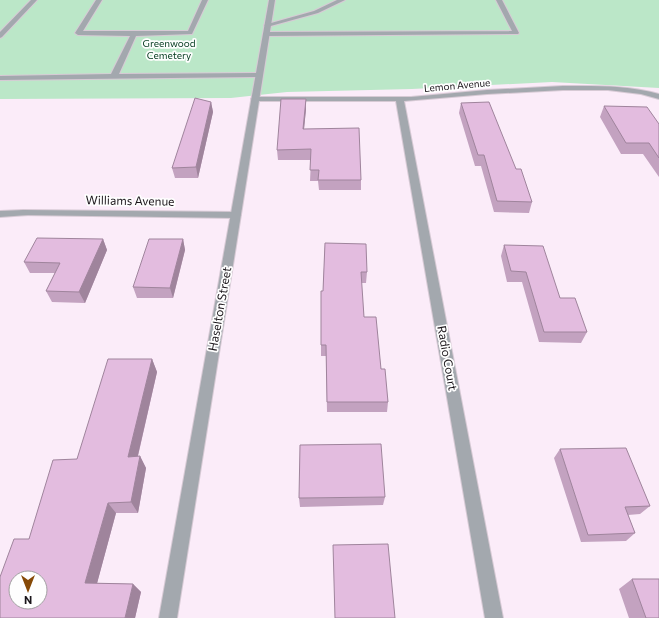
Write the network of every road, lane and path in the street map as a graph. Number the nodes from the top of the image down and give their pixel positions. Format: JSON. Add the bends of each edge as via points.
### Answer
{"nodes":[{"id":1,"x":34,"y":0,"type":"edge"},
{"id":2,"x":99,"y":0,"type":"edge"},
{"id":3,"x":205,"y":0,"type":"edge"},
{"id":4,"x":272,"y":0,"type":"edge"},
{"id":5,"x":342,"y":0,"type":"edge"},
{"id":6,"x":499,"y":0,"type":"edge"},
{"id":7,"x":266,"y":29,"type":"junction"},
{"id":8,"x":3,"y":31,"type":"edge"},
{"id":9,"x":134,"y":34,"type":"junction"},
{"id":10,"x":0,"y":36,"type":"edge"},
{"id":11,"x":260,"y":74,"type":"junction"},
{"id":12,"x":114,"y":76,"type":"junction"},
{"id":13,"x":0,"y":78,"type":"edge"},
{"id":14,"x":659,"y":97,"type":"edge"},
{"id":15,"x":255,"y":99,"type":"junction"},
{"id":16,"x":400,"y":99,"type":"junction"},
{"id":17,"x":0,"y":214,"type":"edge"},
{"id":18,"x":236,"y":215,"type":"junction"},
{"id":19,"x":168,"y":618,"type":"edge"},
{"id":20,"x":494,"y":618,"type":"edge"}],
"edges":[{"from":1,"to":8,"type":"street"},
{"from":2,"to":9,"type":"street","via":[[78,33]]},
{"from":3,"to":9,"type":"street","via":[[190,33]]},
{"from":4,"to":7,"type":"street","name":"Haselton Street"},
{"from":5,"to":7,"type":"street"},
{"from":6,"to":7,"type":"street","via":[[516,33]]},
{"from":7,"to":11,"type":"street","name":"Haselton Street"},
{"from":8,"to":10,"type":"street"},
{"from":9,"to":12,"type":"street"},
{"from":11,"to":12,"type":"street"},
{"from":11,"to":15,"type":"street","name":"Haselton Street"},
{"from":12,"to":13,"type":"street"},
{"from":14,"to":16,"type":"street","name":"Lemon Avenue","via":[[623,89],[570,88]]},
{"from":15,"to":16,"type":"street","name":"Lemon Avenue"},
{"from":15,"to":18,"type":"street","name":"Haselton Street"},
{"from":16,"to":20,"type":"street","name":"Radio Court"},
{"from":17,"to":18,"type":"street","name":"Williams Avenue"},
{"from":18,"to":19,"type":"street","name":"Haselton Street"}]}
